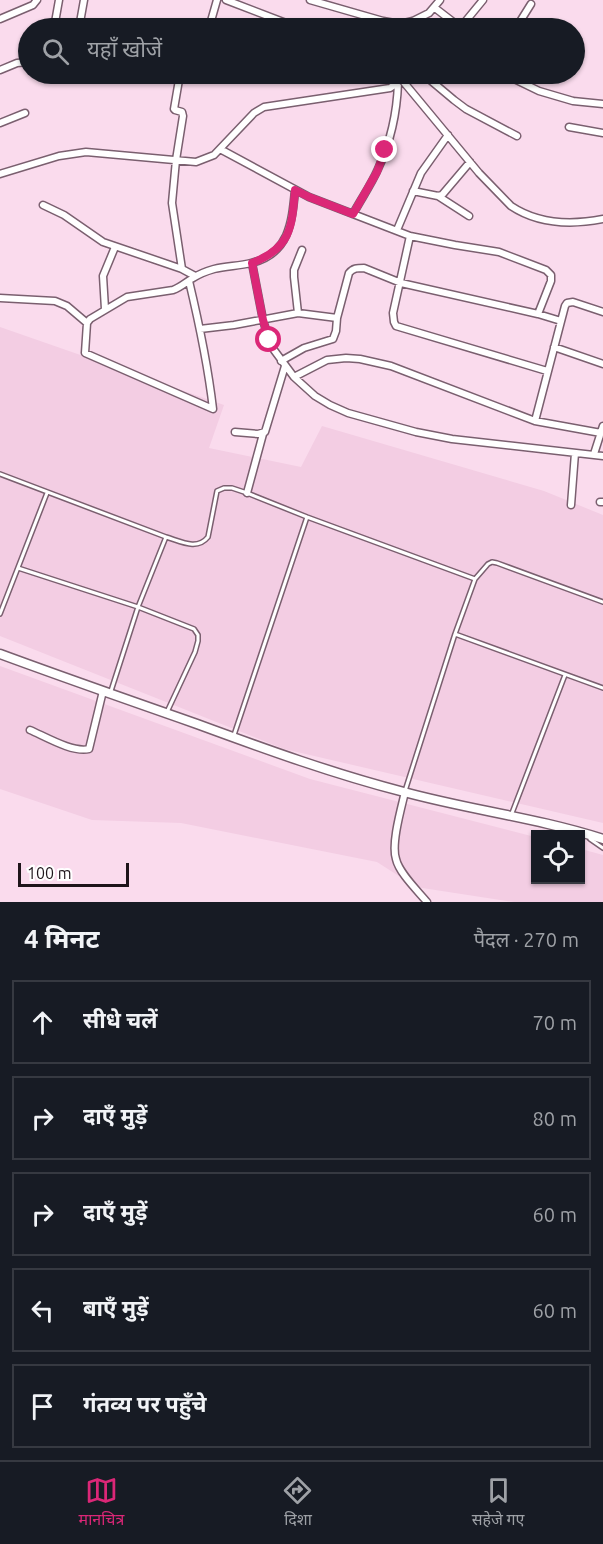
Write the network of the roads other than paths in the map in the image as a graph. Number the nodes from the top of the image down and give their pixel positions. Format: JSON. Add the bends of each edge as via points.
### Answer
{"nodes":[{"id":1,"x":37,"y":0,"type":"edge"},
{"id":2,"x":60,"y":0,"type":"edge"},
{"id":3,"x":84,"y":0,"type":"edge"},
{"id":4,"x":217,"y":0,"type":"edge"},
{"id":5,"x":226,"y":0,"type":"edge"},
{"id":6,"x":310,"y":0,"type":"edge"},
{"id":7,"x":440,"y":0,"type":"edge"},
{"id":8,"x":483,"y":0,"type":"edge"},
{"id":9,"x":531,"y":4,"type":"dead end"},
{"id":10,"x":435,"y":8,"type":"junction"},
{"id":11,"x":56,"y":18,"type":"edge"},
{"id":12,"x":81,"y":18,"type":"edge"},
{"id":13,"x":211,"y":18,"type":"edge"},
{"id":14,"x":272,"y":18,"type":"edge"},
{"id":15,"x":373,"y":18,"type":"edge"},
{"id":16,"x":420,"y":18,"type":"edge"},
{"id":17,"x":448,"y":18,"type":"edge"},
{"id":18,"x":468,"y":18,"type":"edge"},
{"id":19,"x":522,"y":18,"type":"edge"},
{"id":20,"x":0,"y":19,"type":"edge"},
{"id":21,"x":18,"y":63,"type":"edge"},
{"id":22,"x":0,"y":70,"type":"edge"},
{"id":23,"x":178,"y":84,"type":"edge"},
{"id":24,"x":396,"y":84,"type":"edge"},
{"id":25,"x":400,"y":84,"type":"edge"},
{"id":26,"x":403,"y":84,"type":"edge"},
{"id":27,"x":435,"y":84,"type":"edge"},
{"id":28,"x":525,"y":84,"type":"edge"},
{"id":29,"x":603,"y":104,"type":"edge"},
{"id":30,"x":25,"y":113,"type":"dead end"},
{"id":31,"x":0,"y":123,"type":"edge"},
{"id":32,"x":569,"y":127,"type":"dead end"},
{"id":33,"x":603,"y":133,"type":"edge"},
{"id":34,"x":448,"y":135,"type":"junction"},
{"id":35,"x":518,"y":136,"type":"dead end"},
{"id":36,"x":220,"y":149,"type":"junction"},
{"id":37,"x":176,"y":160,"type":"junction"},
{"id":38,"x":470,"y":162,"type":"junction"},
{"id":39,"x":0,"y":174,"type":"edge"},
{"id":40,"x":295,"y":190,"type":"junction"},
{"id":41,"x":413,"y":191,"type":"junction"},
{"id":42,"x":438,"y":196,"type":"junction"},
{"id":43,"x":43,"y":205,"type":"dead end"},
{"id":44,"x":353,"y":214,"type":"junction"},
{"id":45,"x":469,"y":216,"type":"dead end"},
{"id":46,"x":603,"y":219,"type":"edge"},
{"id":47,"x":397,"y":230,"type":"junction"},
{"id":48,"x":410,"y":236,"type":"junction"},
{"id":49,"x":115,"y":247,"type":"junction"},
{"id":50,"x":302,"y":250,"type":"dead end"},
{"id":51,"x":252,"y":263,"type":"junction"},
{"id":52,"x":182,"y":269,"type":"junction"},
{"id":53,"x":195,"y":276,"type":"junction"},
{"id":54,"x":189,"y":280,"type":"junction"},
{"id":55,"x":401,"y":283,"type":"junction"},
{"id":56,"x":0,"y":298,"type":"edge"},
{"id":57,"x":105,"y":309,"type":"junction"},
{"id":58,"x":298,"y":312,"type":"junction"},
{"id":59,"x":603,"y":312,"type":"edge"},
{"id":60,"x":538,"y":314,"type":"junction"},
{"id":61,"x":337,"y":318,"type":"junction"},
{"id":62,"x":263,"y":320,"type":"junction"},
{"id":63,"x":561,"y":321,"type":"junction"},
{"id":64,"x":87,"y":323,"type":"junction"},
{"id":65,"x":200,"y":329,"type":"junction"},
{"id":66,"x":554,"y":346,"type":"junction"},
{"id":67,"x":283,"y":363,"type":"junction"},
{"id":68,"x":603,"y":364,"type":"edge"},
{"id":69,"x":548,"y":371,"type":"junction"},
{"id":70,"x":294,"y":377,"type":"junction"},
{"id":71,"x":535,"y":421,"type":"junction"},
{"id":72,"x":602,"y":430,"type":"edge"},
{"id":73,"x":235,"y":432,"type":"dead end"},
{"id":74,"x":262,"y":434,"type":"junction"},
{"id":75,"x":575,"y":453,"type":"junction"},
{"id":76,"x":594,"y":454,"type":"junction"},
{"id":77,"x":603,"y":456,"type":"edge"},
{"id":78,"x":0,"y":474,"type":"edge"},
{"id":79,"x":47,"y":493,"type":"junction"},
{"id":80,"x":247,"y":493,"type":"junction"},
{"id":81,"x":571,"y":505,"type":"dead end"},
{"id":82,"x":307,"y":517,"type":"junction"},
{"id":83,"x":166,"y":537,"type":"junction"},
{"id":84,"x":18,"y":568,"type":"junction"},
{"id":85,"x":475,"y":579,"type":"junction"},
{"id":86,"x":603,"y":602,"type":"edge"},
{"id":87,"x":138,"y":607,"type":"junction"},
{"id":88,"x":0,"y":614,"type":"edge"},
{"id":89,"x":455,"y":634,"type":"junction"},
{"id":90,"x":0,"y":654,"type":"edge"},
{"id":91,"x":565,"y":675,"type":"junction"},
{"id":92,"x":603,"y":688,"type":"edge"},
{"id":93,"x":107,"y":693,"type":"junction"},
{"id":94,"x":167,"y":713,"type":"junction"},
{"id":95,"x":30,"y":730,"type":"dead end"},
{"id":96,"x":233,"y":737,"type":"junction"},
{"id":97,"x":405,"y":792,"type":"junction"},
{"id":98,"x":511,"y":815,"type":"junction"},
{"id":99,"x":572,"y":830,"type":"edge"},
{"id":100,"x":585,"y":833,"type":"edge"},
{"id":101,"x":585,"y":835,"type":"edge"},
{"id":102,"x":603,"y":837,"type":"edge"},
{"id":103,"x":603,"y":848,"type":"edge"},
{"id":104,"x":427,"y":902,"type":"edge"}],
"edges":[{"from":1,"to":20,"type":"street"},
{"from":2,"to":11,"type":"street"},
{"from":3,"to":12,"type":"street"},
{"from":4,"to":13,"type":"street"},
{"from":5,"to":14,"type":"street"},
{"from":6,"to":15,"type":"street"},
{"from":7,"to":10,"type":"street"},
{"from":8,"to":18,"type":"street"},
{"from":9,"to":19,"type":"street"},
{"from":10,"to":16,"type":"street"},
{"from":10,"to":17,"type":"street"},
{"from":21,"to":22,"type":"street"},
{"from":23,"to":37,"type":"street","via":[[174,109],[183,116]]},
{"from":24,"to":36,"type":"street","via":[[390,88],[264,106]]},
{"from":25,"to":44,"type":"street","via":[[381,161]]},
{"from":26,"to":34,"type":"street"},
{"from":27,"to":35,"type":"street","via":[[466,109]]},
{"from":28,"to":29,"type":"street","via":[[573,101]]},
{"from":30,"to":31,"type":"street"},
{"from":32,"to":33,"type":"street"},
{"from":34,"to":38,"type":"street"},
{"from":34,"to":41,"type":"street"},
{"from":36,"to":37,"type":"street","via":[[196,162]]},
{"from":36,"to":40,"type":"street"},
{"from":37,"to":39,"type":"street","via":[[86,152]]},
{"from":37,"to":52,"type":"street","via":[[172,203]]},
{"from":38,"to":42,"type":"street"},
{"from":38,"to":46,"type":"street","via":[[511,206],[525,214],[572,223]]},
{"from":40,"to":44,"type":"street"},
{"from":40,"to":51,"type":"street","via":[[291,224],[282,244],[273,254]]},
{"from":41,"to":42,"type":"street"},
{"from":41,"to":47,"type":"street"},
{"from":42,"to":45,"type":"street"},
{"from":43,"to":49,"type":"street"},
{"from":44,"to":47,"type":"street"},
{"from":47,"to":48,"type":"street"},
{"from":48,"to":55,"type":"street"},
{"from":48,"to":60,"type":"street","via":[[499,252],[546,270],[551,281]]},
{"from":49,"to":52,"type":"street"},
{"from":49,"to":57,"type":"street","via":[[103,276]]},
{"from":50,"to":58,"type":"street","via":[[294,270]]},
{"from":51,"to":53,"type":"street"},
{"from":51,"to":62,"type":"street"},
{"from":52,"to":53,"type":"street"},
{"from":53,"to":54,"type":"street"},
{"from":54,"to":57,"type":"street","via":[[173,290],[127,297]]},
{"from":54,"to":65,"type":"street"},
{"from":55,"to":60,"type":"street"},
{"from":55,"to":61,"type":"street","via":[[364,268],[352,269]]},
{"from":55,"to":69,"type":"street","via":[[393,314],[396,326]]},
{"from":56,"to":64,"type":"street","via":[[55,302],[67,306]]},
{"from":57,"to":64,"type":"street"},
{"from":58,"to":61,"type":"street"},
{"from":58,"to":62,"type":"street"},
{"from":59,"to":63,"type":"street","via":[[570,302]]},
{"from":60,"to":63,"type":"street"},
{"from":61,"to":67,"type":"street","via":[[333,339],[304,348]]},
{"from":62,"to":65,"type":"street"},
{"from":62,"to":67,"type":"street"},
{"from":63,"to":66,"type":"street"},
{"from":64,"to":65,"type":"street","via":[[85,353],[213,409]]},
{"from":66,"to":68,"type":"street"},
{"from":66,"to":69,"type":"street"},
{"from":67,"to":70,"type":"street"},
{"from":67,"to":74,"type":"street"},
{"from":69,"to":71,"type":"street"},
{"from":70,"to":71,"type":"street","via":[[327,360],[360,359],[391,366]]},
{"from":70,"to":75,"type":"street","via":[[330,405],[416,432]]},
{"from":71,"to":72,"type":"street"},
{"from":72,"to":76,"type":"street"},
{"from":73,"to":74,"type":"street"},
{"from":74,"to":80,"type":"street"},
{"from":75,"to":76,"type":"street"},
{"from":75,"to":81,"type":"street"},
{"from":76,"to":77,"type":"street"},
{"from":78,"to":79,"type":"lane"},
{"from":79,"to":83,"type":"lane"},
{"from":79,"to":84,"type":"lane"},
{"from":80,"to":82,"type":"lane"},
{"from":80,"to":83,"type":"lane","via":[[232,488],[217,491],[204,542],[188,544]]},
{"from":82,"to":85,"type":"lane"},
{"from":82,"to":96,"type":"lane"},
{"from":83,"to":87,"type":"lane"},
{"from":84,"to":87,"type":"lane"},
{"from":84,"to":88,"type":"lane"},
{"from":85,"to":86,"type":"lane","via":[[488,564],[498,563]]},
{"from":85,"to":89,"type":"lane"},
{"from":87,"to":93,"type":"lane"},
{"from":87,"to":94,"type":"lane","via":[[198,635],[195,652]]},
{"from":89,"to":91,"type":"lane"},
{"from":89,"to":97,"type":"lane"},
{"from":90,"to":93,"type":"street"},
{"from":91,"to":92,"type":"lane"},
{"from":91,"to":98,"type":"lane"},
{"from":93,"to":94,"type":"street"},
{"from":93,"to":95,"type":"street","via":[[89,749],[73,748]]},
{"from":94,"to":96,"type":"street"},
{"from":96,"to":97,"type":"street"},
{"from":97,"to":98,"type":"street"},
{"from":97,"to":104,"type":"street","via":[[394,850],[396,860]]},
{"from":98,"to":99,"type":"street"},
{"from":100,"to":102,"type":"street"},
{"from":101,"to":103,"type":"lane"}]}
